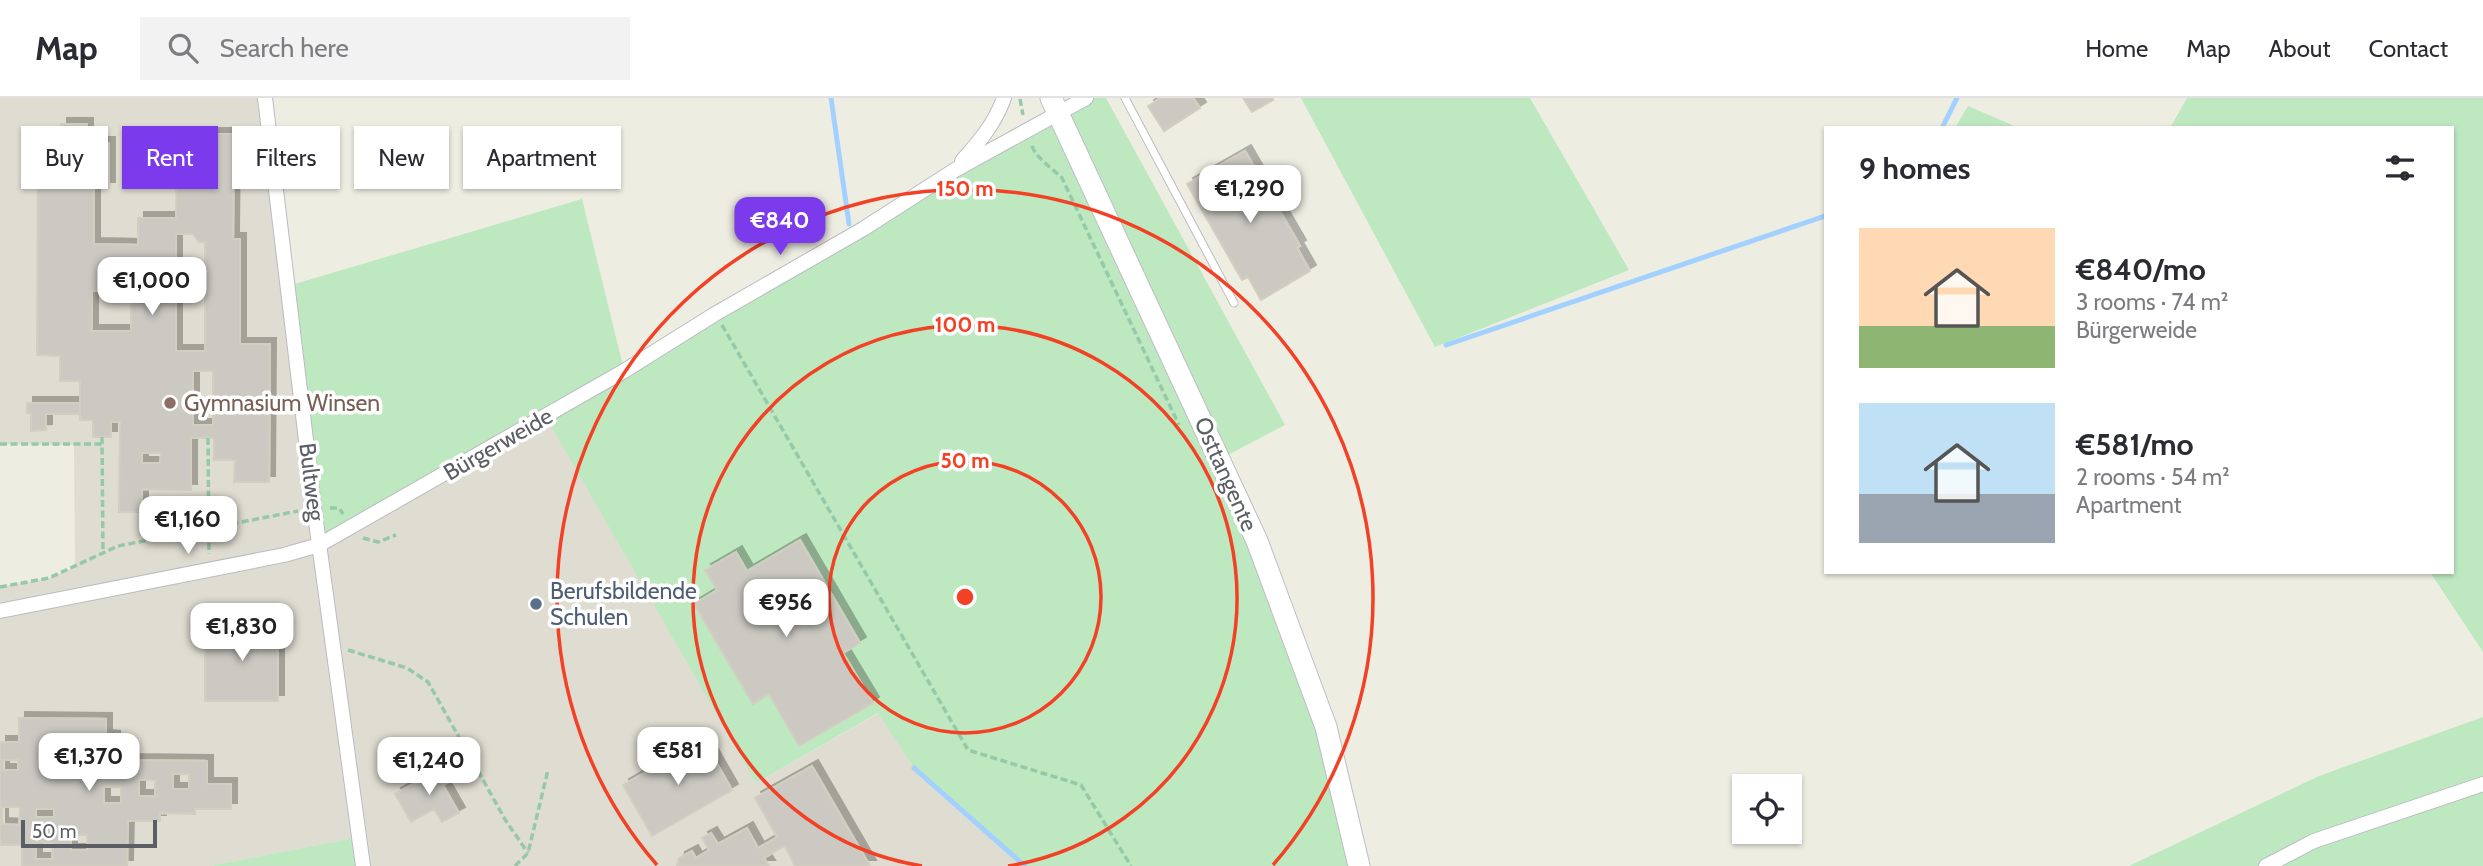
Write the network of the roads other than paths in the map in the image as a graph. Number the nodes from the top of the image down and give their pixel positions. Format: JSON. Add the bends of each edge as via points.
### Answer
{"nodes":[{"id":1,"x":265,"y":98,"type":"edge"},
{"id":2,"x":1004,"y":98,"type":"edge"},
{"id":3,"x":1086,"y":98,"type":"edge"},
{"id":4,"x":1125,"y":98,"type":"edge"},
{"id":5,"x":1054,"y":106,"type":"edge"},
{"id":6,"x":955,"y":170,"type":"junction"},
{"id":7,"x":1234,"y":303,"type":"dead end"},
{"id":8,"x":319,"y":545,"type":"junction"},
{"id":9,"x":0,"y":611,"type":"edge"},
{"id":10,"x":2483,"y":785,"type":"edge"},
{"id":11,"x":363,"y":866,"type":"edge"},
{"id":12,"x":1359,"y":866,"type":"edge"},
{"id":13,"x":2266,"y":866,"type":"edge"}],
"edges":[{"from":1,"to":8,"type":"street","name":"Bultweg"},
{"from":2,"to":6,"type":"street","name":"Bürgerweide","via":[[982,139]]},
{"from":3,"to":5,"type":"street","name":"Bürgerweide"},
{"from":4,"to":7,"type":"lane"},
{"from":5,"to":6,"type":"street","name":"Bürgerweide","via":[[1026,130]]},
{"from":5,"to":12,"type":"main road","name":"Osttangente","via":[[1257,541],[1326,727]]},
{"from":6,"to":8,"type":"street","name":"Bürgerweide","via":[[546,416]]},
{"from":8,"to":9,"type":"street","name":"Bürgerweide"},
{"from":8,"to":11,"type":"street","name":"Bultweg"},
{"from":10,"to":13,"type":"street","via":[[2314,841]]}]}
